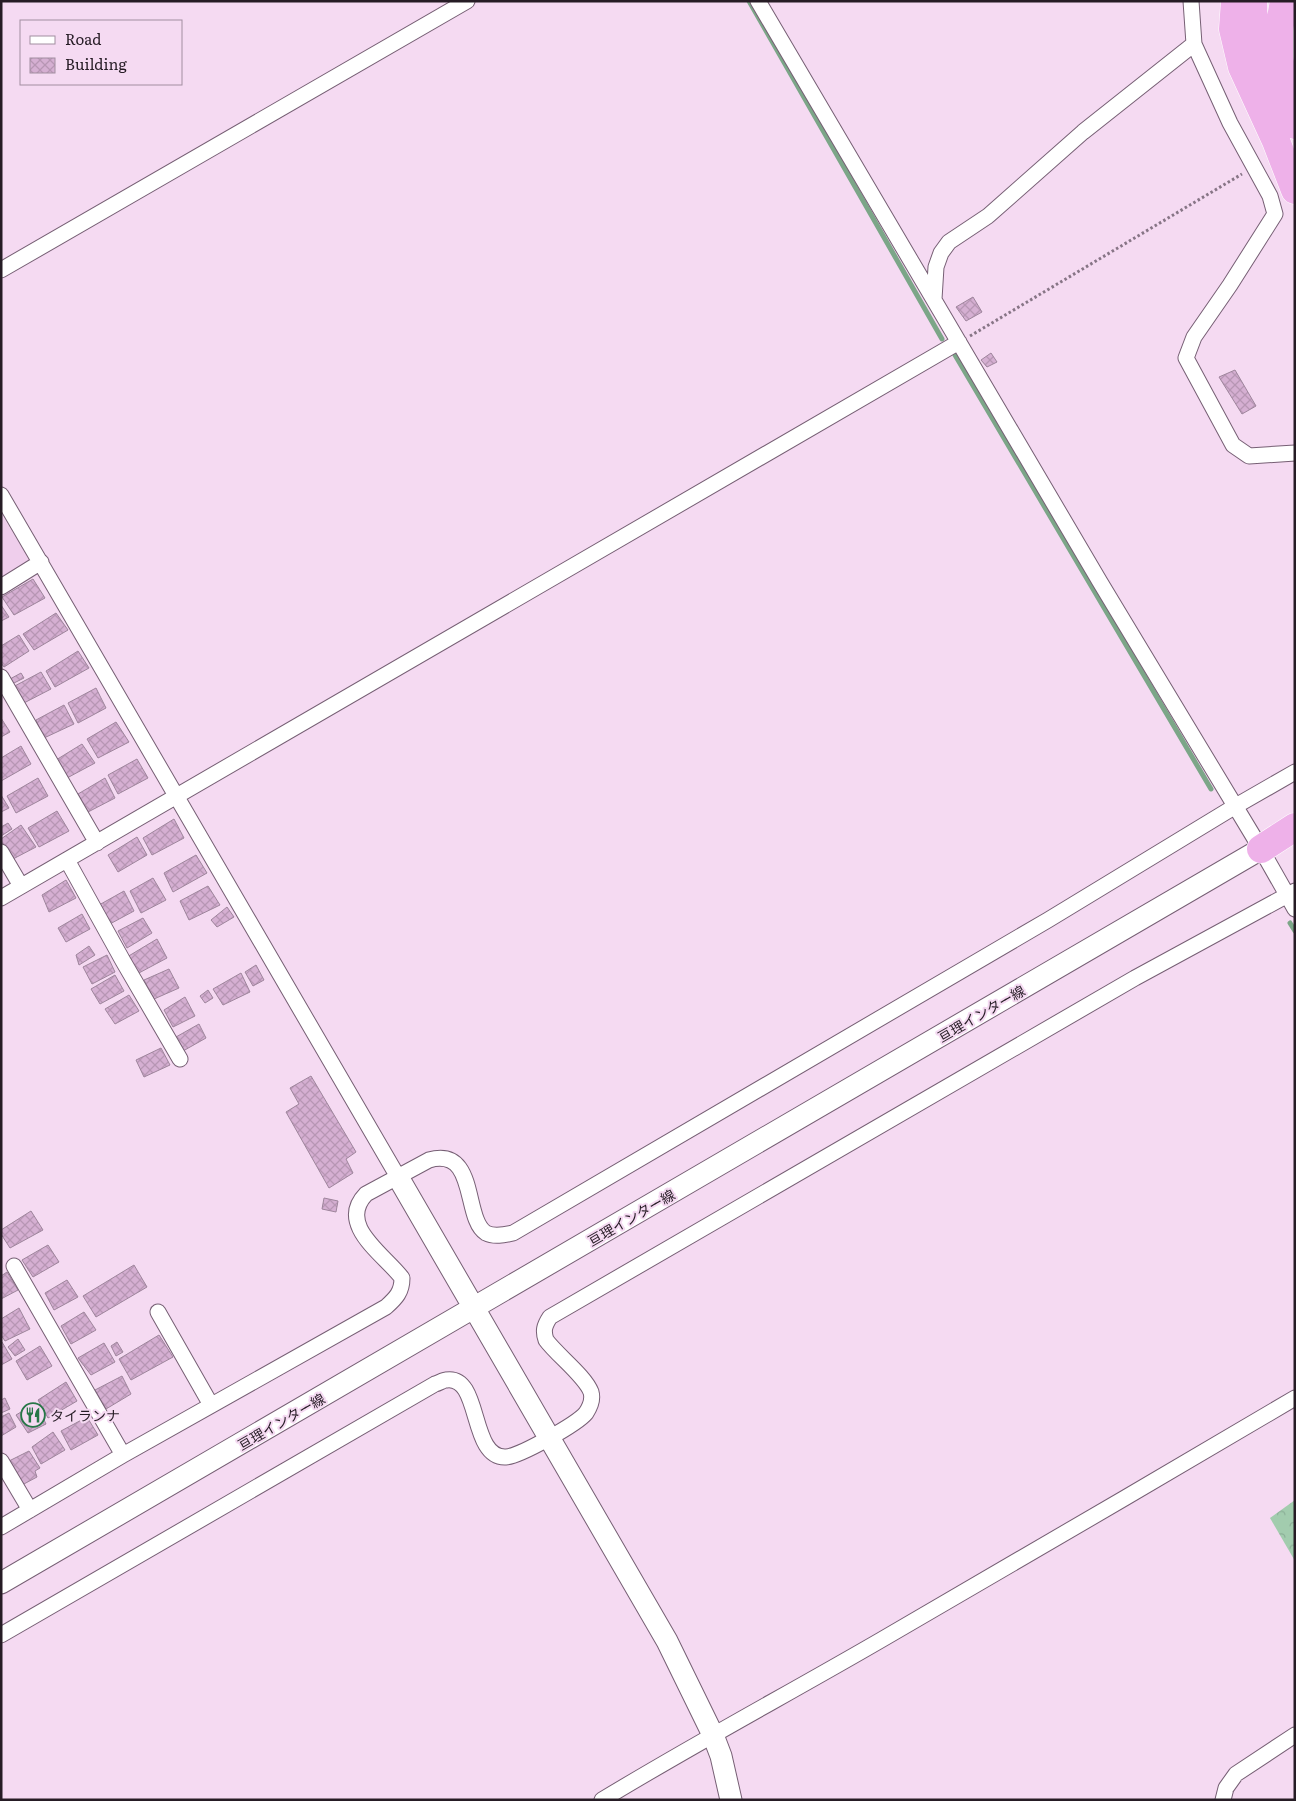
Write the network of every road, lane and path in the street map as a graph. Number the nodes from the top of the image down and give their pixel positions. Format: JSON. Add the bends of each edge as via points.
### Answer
{"nodes":[{"id":1,"x":467,"y":1,"type":"edge"},
{"id":2,"x":758,"y":1,"type":"edge"},
{"id":3,"x":1191,"y":1,"type":"edge"},
{"id":4,"x":1231,"y":1,"type":"edge"},
{"id":5,"x":1235,"y":1,"type":"edge"},
{"id":6,"x":1253,"y":1,"type":"edge"},
{"id":7,"x":1284,"y":1,"type":"edge"},
{"id":8,"x":1233,"y":29,"type":"junction"},
{"id":9,"x":1194,"y":44,"type":"junction"},
{"id":10,"x":1287,"y":125,"type":"edge"},
{"id":11,"x":1254,"y":167,"type":"junction"},
{"id":12,"x":1295,"y":170,"type":"edge"},
{"id":13,"x":1295,"y":190,"type":"edge"},
{"id":14,"x":1,"y":270,"type":"edge"},
{"id":15,"x":934,"y":300,"type":"junction"},
{"id":16,"x":959,"y":342,"type":"junction"},
{"id":17,"x":1295,"y":454,"type":"edge"},
{"id":18,"x":1,"y":495,"type":"edge"},
{"id":19,"x":41,"y":562,"type":"junction"},
{"id":20,"x":1,"y":586,"type":"edge"},
{"id":21,"x":1,"y":678,"type":"edge"},
{"id":22,"x":1295,"y":772,"type":"edge"},
{"id":23,"x":176,"y":797,"type":"junction"},
{"id":24,"x":1234,"y":807,"type":"junction"},
{"id":25,"x":1295,"y":828,"type":"edge"},
{"id":26,"x":1295,"y":833,"type":"edge"},
{"id":27,"x":97,"y":843,"type":"junction"},
{"id":28,"x":1261,"y":849,"type":"junction"},
{"id":29,"x":1,"y":852,"type":"edge"},
{"id":30,"x":67,"y":860,"type":"junction"},
{"id":31,"x":22,"y":886,"type":"junction"},
{"id":32,"x":1291,"y":893,"type":"edge"},
{"id":33,"x":1,"y":898,"type":"edge"},
{"id":34,"x":1295,"y":909,"type":"edge"},
{"id":35,"x":180,"y":1059,"type":"dead end"},
{"id":36,"x":398,"y":1177,"type":"junction"},
{"id":37,"x":14,"y":1266,"type":"dead end"},
{"id":38,"x":474,"y":1310,"type":"junction"},
{"id":39,"x":158,"y":1312,"type":"dead end"},
{"id":40,"x":1295,"y":1398,"type":"edge"},
{"id":41,"x":211,"y":1405,"type":"junction"},
{"id":42,"x":548,"y":1438,"type":"junction"},
{"id":43,"x":123,"y":1455,"type":"junction"},
{"id":44,"x":1,"y":1461,"type":"edge"},
{"id":45,"x":30,"y":1510,"type":"junction"},
{"id":46,"x":1,"y":1526,"type":"edge"},
{"id":47,"x":1,"y":1583,"type":"edge"},
{"id":48,"x":1,"y":1635,"type":"edge"},
{"id":49,"x":713,"y":1735,"type":"junction"},
{"id":50,"x":1295,"y":1735,"type":"edge"},
{"id":51,"x":602,"y":1800,"type":"edge"},
{"id":52,"x":731,"y":1800,"type":"edge"},
{"id":53,"x":1224,"y":1800,"type":"edge"}],
"edges":[{"from":1,"to":14,"type":"street"},
{"from":2,"to":15,"type":"street"},
{"from":3,"to":9,"type":"street"},
{"from":4,"to":8,"type":"highway"},
{"from":5,"to":8,"type":"highway"},
{"from":6,"to":10,"type":"highway","via":[[1262,64]]},
{"from":7,"to":10,"type":"highway","via":[[1279,58]]},
{"from":8,"to":10,"type":"highway","via":[[1242,67]]},
{"from":9,"to":11,"type":"street","via":[[1230,124]]},
{"from":9,"to":15,"type":"street","via":[[1083,132],[988,216],[949,242],[936,266]]},
{"from":10,"to":12,"type":"highway"},
{"from":10,"to":13,"type":"highway"},
{"from":11,"to":16,"type":"path"},
{"from":11,"to":17,"type":"street","via":[[1270,196],[1275,214],[1194,337],[1186,358],[1232,445],[1249,456]]},
{"from":15,"to":16,"type":"street"},
{"from":16,"to":23,"type":"street"},
{"from":16,"to":24,"type":"street"},
{"from":18,"to":19,"type":"street"},
{"from":19,"to":20,"type":"street"},
{"from":19,"to":23,"type":"street"},
{"from":21,"to":27,"type":"street"},
{"from":22,"to":24,"type":"street"},
{"from":23,"to":27,"type":"street"},
{"from":23,"to":36,"type":"street"},
{"from":24,"to":28,"type":"street"},
{"from":24,"to":36,"type":"street","via":[[1048,920],[513,1233],[496,1235],[482,1230],[466,1180],[447,1158],[429,1160]]},
{"from":25,"to":28,"type":"highway"},
{"from":26,"to":28,"type":"highway"},
{"from":27,"to":30,"type":"street"},
{"from":28,"to":32,"type":"street"},
{"from":28,"to":38,"type":"main road","name":"亘理インター線"},
{"from":29,"to":31,"type":"street"},
{"from":30,"to":31,"type":"street"},
{"from":30,"to":35,"type":"street"},
{"from":31,"to":33,"type":"street"},
{"from":32,"to":34,"type":"street"},
{"from":32,"to":42,"type":"street","via":[[1120,987],[550,1317],[543,1332],[546,1340],[584,1380],[592,1398],[582,1418]]},
{"from":36,"to":38,"type":"main road"},
{"from":36,"to":41,"type":"street","via":[[366,1194],[360,1200],[356,1216],[362,1234],[402,1278],[397,1298]]},
{"from":37,"to":43,"type":"street"},
{"from":38,"to":42,"type":"main road"},
{"from":38,"to":47,"type":"main road","name":"亘理インター線"},
{"from":39,"to":41,"type":"street"},
{"from":40,"to":49,"type":"street"},
{"from":41,"to":43,"type":"street"},
{"from":42,"to":48,"type":"street","via":[[523,1452],[506,1457],[498,1455],[484,1441],[468,1393],[462,1385],[446,1379]]},
{"from":42,"to":49,"type":"main road","via":[[667,1641]]},
{"from":43,"to":45,"type":"street"},
{"from":44,"to":45,"type":"street"},
{"from":45,"to":46,"type":"street"},
{"from":49,"to":51,"type":"street"},
{"from":49,"to":52,"type":"main road"},
{"from":50,"to":53,"type":"street","via":[[1236,1774],[1226,1788]]}]}
